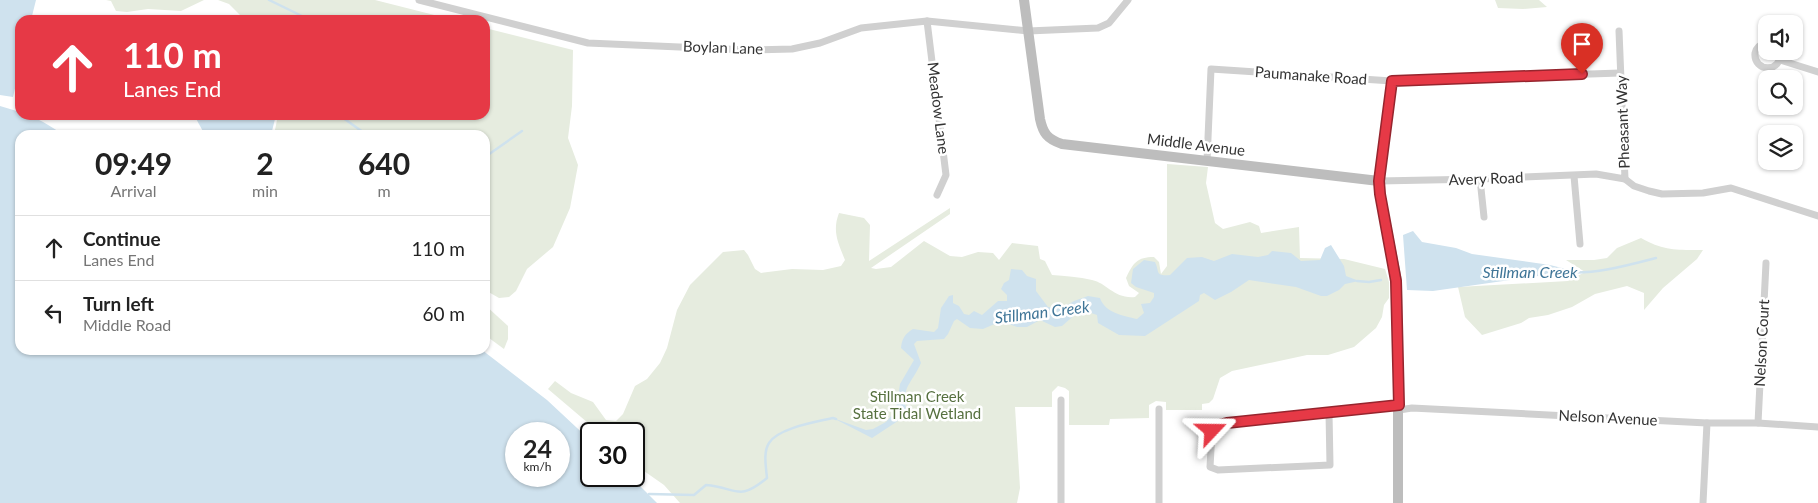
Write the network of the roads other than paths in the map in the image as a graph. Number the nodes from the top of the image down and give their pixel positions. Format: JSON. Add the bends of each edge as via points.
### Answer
{"nodes":[{"id":1,"x":419,"y":0,"type":"edge"},
{"id":2,"x":1024,"y":0,"type":"edge"},
{"id":3,"x":1128,"y":0,"type":"edge"},
{"id":4,"x":438,"y":2,"type":"edge"},
{"id":5,"x":486,"y":15,"type":"edge"},
{"id":6,"x":490,"y":16,"type":"edge"},
{"id":7,"x":927,"y":21,"type":"junction"},
{"id":8,"x":1028,"y":31,"type":"junction"},
{"id":9,"x":1619,"y":31,"type":"dead end"},
{"id":10,"x":1758,"y":48,"type":"edge"},
{"id":11,"x":1780,"y":60,"type":"joint"},
{"id":12,"x":1818,"y":72,"type":"edge"},
{"id":13,"x":1620,"y":73,"type":"junction"},
{"id":14,"x":1392,"y":81,"type":"junction"},
{"id":15,"x":1207,"y":161,"type":"junction"},
{"id":16,"x":1592,"y":174,"type":"joint"},
{"id":17,"x":1574,"y":176,"type":"junction"},
{"id":18,"x":1625,"y":179,"type":"junction"},
{"id":19,"x":1480,"y":180,"type":"junction"},
{"id":20,"x":1379,"y":181,"type":"junction"},
{"id":21,"x":937,"y":195,"type":"dead end"},
{"id":22,"x":1818,"y":216,"type":"edge"},
{"id":23,"x":1484,"y":217,"type":"dead end"},
{"id":24,"x":1580,"y":244,"type":"dead end"},
{"id":25,"x":1766,"y":263,"type":"dead end"},
{"id":26,"x":1061,"y":400,"type":"dead end"},
{"id":27,"x":1399,"y":408,"type":"junction"},
{"id":28,"x":1159,"y":409,"type":"dead end"},
{"id":29,"x":1329,"y":413,"type":"junction"},
{"id":30,"x":1707,"y":423,"type":"junction"},
{"id":31,"x":1758,"y":423,"type":"junction"},
{"id":32,"x":1818,"y":427,"type":"edge"},
{"id":33,"x":1061,"y":503,"type":"edge"},
{"id":34,"x":1158,"y":503,"type":"edge"},
{"id":35,"x":1398,"y":503,"type":"edge"},
{"id":36,"x":1703,"y":503,"type":"edge"}],
"edges":[{"from":1,"to":4,"type":"street","name":"Boylan Lane"},
{"from":2,"to":8,"type":"main road","name":"Middle Avenue"},
{"from":3,"to":8,"type":"street","name":"Boylan Lane","via":[[1109,23],[1098,28]]},
{"from":4,"to":5,"type":"street","name":"Boylan Lane"},
{"from":6,"to":7,"type":"street","name":"Boylan Lane","via":[[588,43],[748,50],[792,49],[820,44],[861,28]]},
{"from":7,"to":8,"type":"street","name":"Boylan Lane"},
{"from":7,"to":21,"type":"street","name":"Meadow Lane","via":[[946,175]]},
{"from":8,"to":15,"type":"main road","name":"Middle Avenue","via":[[1044,134],[1054,142]]},
{"from":9,"to":13,"type":"street","name":"Pheasant Way"},
{"from":10,"to":11,"type":"street","via":[[1755,58],[1759,65],[1771,68]]},
{"from":11,"to":12,"type":"street"},
{"from":13,"to":14,"type":"street","name":"Paumanake Road"},
{"from":13,"to":18,"type":"street","name":"Pheasant Way"},
{"from":14,"to":15,"type":"street","name":"Paumanake Road","via":[[1211,69]]},
{"from":14,"to":20,"type":"street"},
{"from":15,"to":20,"type":"main road","name":"Middle Avenue"},
{"from":16,"to":17,"type":"street","name":"Avery Road"},
{"from":16,"to":18,"type":"street","name":"Pheasant Way"},
{"from":17,"to":19,"type":"street","name":"Avery Road"},
{"from":17,"to":24,"type":"street"},
{"from":18,"to":22,"type":"street","via":[[1634,186],[1662,194],[1703,193],[1731,188]]},
{"from":19,"to":20,"type":"street","name":"Avery Road"},
{"from":19,"to":23,"type":"street"},
{"from":20,"to":27,"type":"main road","via":[[1396,281]]},
{"from":25,"to":31,"type":"street","name":"Nelson Court"},
{"from":26,"to":33,"type":"street"},
{"from":27,"to":29,"type":"street","name":"Nelson Avenue"},
{"from":27,"to":30,"type":"street","name":"Nelson Avenue"},
{"from":27,"to":35,"type":"main road"},
{"from":28,"to":34,"type":"street"},
{"from":29,"to":29,"type":"street","name":"Nelson Avenue","via":[[1215,426],[1210,467],[1218,470],[1330,465]]},
{"from":30,"to":31,"type":"street","name":"Nelson Avenue"},
{"from":30,"to":36,"type":"street"},
{"from":31,"to":32,"type":"street","name":"Nelson Avenue"}]}
